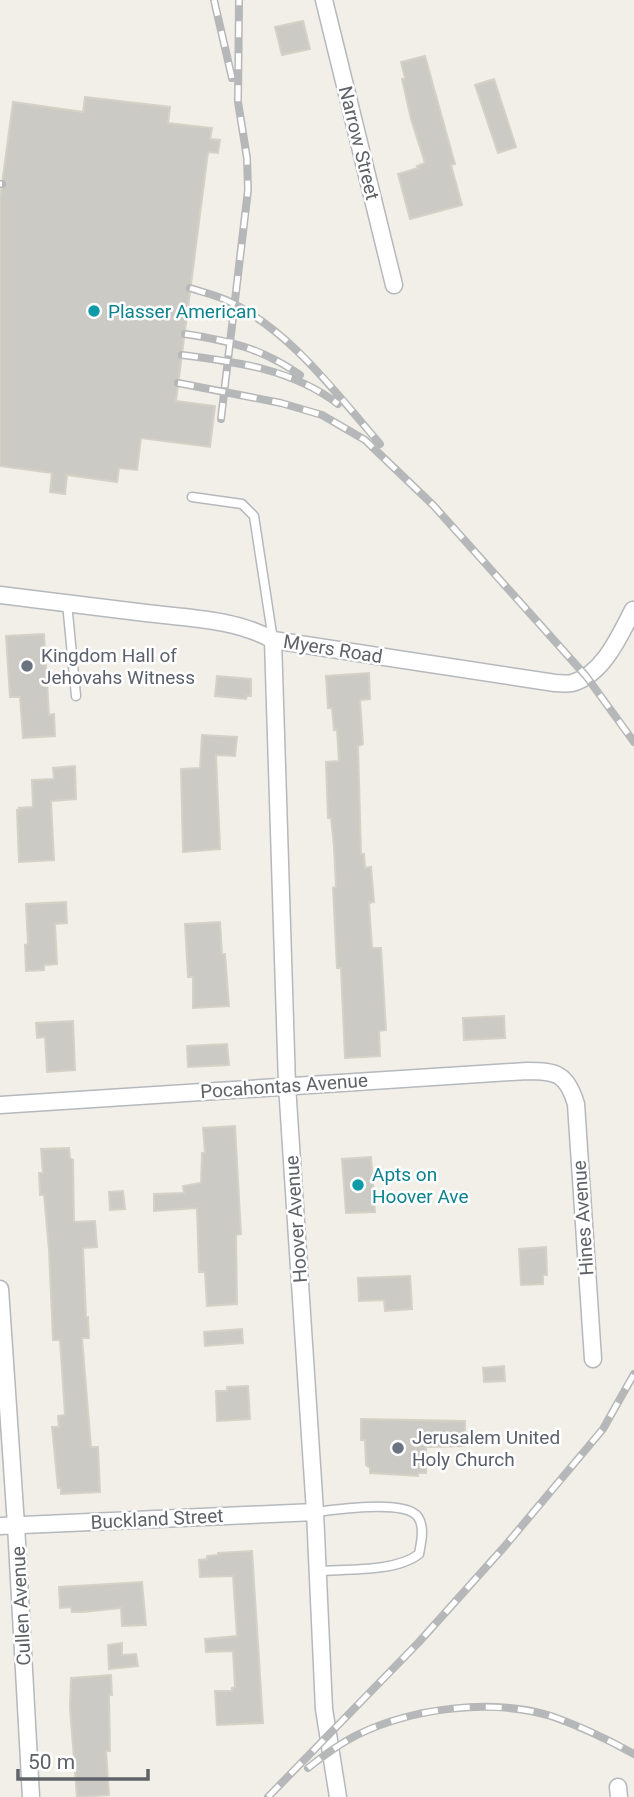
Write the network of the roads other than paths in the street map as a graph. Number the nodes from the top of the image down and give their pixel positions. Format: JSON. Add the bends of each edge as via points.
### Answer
{"nodes":[{"id":1,"x":324,"y":0,"type":"edge"},
{"id":2,"x":394,"y":285,"type":"dead end"},
{"id":3,"x":192,"y":497,"type":"dead end"},
{"id":4,"x":0,"y":595,"type":"edge"},
{"id":5,"x":67,"y":603,"type":"junction"},
{"id":6,"x":633,"y":610,"type":"edge"},
{"id":7,"x":273,"y":640,"type":"junction"},
{"id":8,"x":76,"y":696,"type":"dead end"},
{"id":9,"x":565,"y":1080,"type":"joint"},
{"id":10,"x":287,"y":1085,"type":"junction"},
{"id":11,"x":0,"y":1105,"type":"edge"},
{"id":12,"x":0,"y":1289,"type":"edge"},
{"id":13,"x":593,"y":1359,"type":"dead end"},
{"id":14,"x":315,"y":1512,"type":"junction"},
{"id":15,"x":8,"y":1526,"type":"edge"},
{"id":16,"x":318,"y":1571,"type":"junction"},
{"id":17,"x":31,"y":1797,"type":"edge"},
{"id":18,"x":338,"y":1797,"type":"edge"}],
"edges":[{"from":1,"to":2,"type":"street","name":"Narrow Street"},
{"from":3,"to":7,"type":"lane","via":[[242,504],[254,516]]},
{"from":4,"to":5,"type":"street","name":"Myers Road"},
{"from":5,"to":7,"type":"street","name":"Myers Road","via":[[243,627]]},
{"from":5,"to":8,"type":"lane"},
{"from":6,"to":7,"type":"street","name":"Myers Road","via":[[596,667],[572,683]]},
{"from":7,"to":10,"type":"street","name":"Hoover Avenue"},
{"from":9,"to":10,"type":"street","name":"Pocahontas Avenue","via":[[548,1071],[527,1071]]},
{"from":9,"to":13,"type":"street","name":"Hines Avenue","via":[[576,1104]]},
{"from":10,"to":11,"type":"street","name":"Pocahontas Avenue"},
{"from":10,"to":14,"type":"street","name":"Hoover Avenue"},
{"from":12,"to":15,"type":"street","name":"Cullen Avenue"},
{"from":14,"to":15,"type":"street","name":"Buckland Street"},
{"from":14,"to":16,"type":"street","name":"Hoover Avenue"},
{"from":14,"to":16,"type":"lane","via":[[372,1507],[410,1510],[419,1517],[423,1537],[419,1554],[410,1561]]},
{"from":15,"to":17,"type":"street","name":"Cullen Avenue"},
{"from":16,"to":18,"type":"street","name":"Hoover Avenue","via":[[324,1709]]}]}
